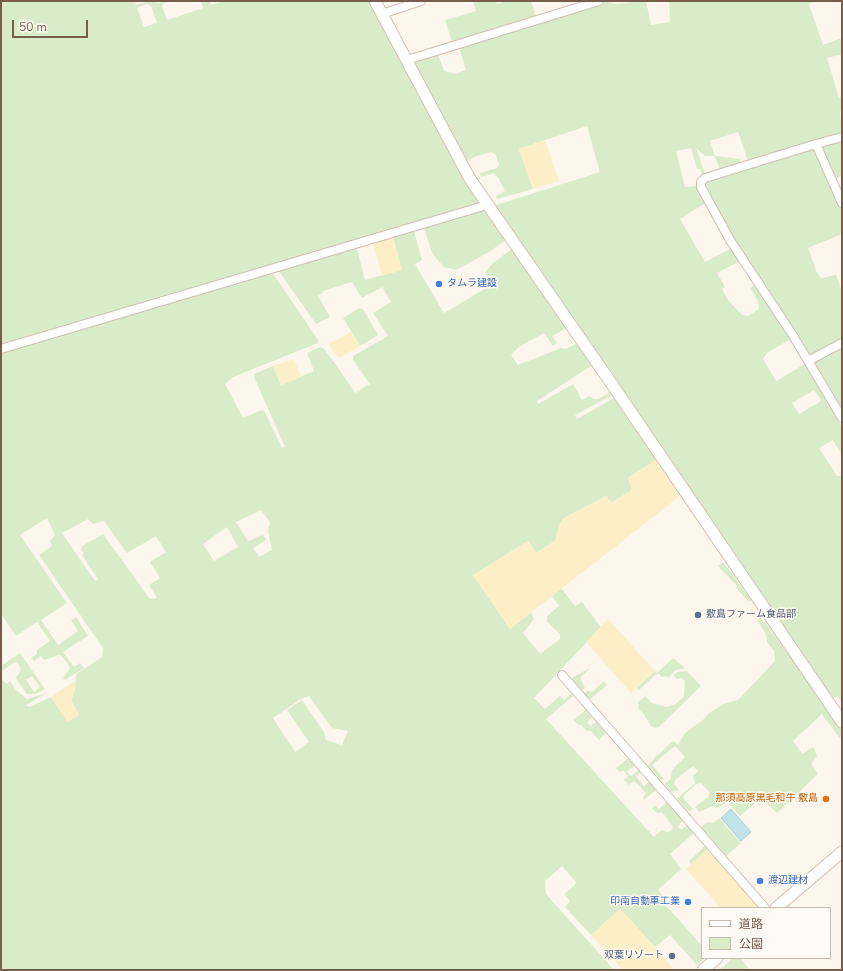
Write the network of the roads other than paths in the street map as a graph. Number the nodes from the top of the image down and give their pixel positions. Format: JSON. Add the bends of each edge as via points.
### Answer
{"nodes":[{"id":1,"x":375,"y":1,"type":"edge"},
{"id":2,"x":421,"y":1,"type":"edge"},
{"id":3,"x":599,"y":1,"type":"edge"},
{"id":4,"x":382,"y":14,"type":"junction"},
{"id":5,"x":407,"y":60,"type":"junction"},
{"id":6,"x":842,"y":136,"type":"edge"},
{"id":7,"x":816,"y":144,"type":"junction"},
{"id":8,"x":842,"y":203,"type":"edge"},
{"id":9,"x":487,"y":205,"type":"junction"},
{"id":10,"x":842,"y":343,"type":"edge"},
{"id":11,"x":1,"y":349,"type":"edge"},
{"id":12,"x":808,"y":361,"type":"junction"},
{"id":13,"x":842,"y":418,"type":"edge"},
{"id":14,"x":562,"y":675,"type":"dead end"},
{"id":15,"x":842,"y":722,"type":"edge"},
{"id":16,"x":842,"y":852,"type":"edge"},
{"id":17,"x":764,"y":907,"type":"edge"},
{"id":18,"x":777,"y":907,"type":"edge"},
{"id":19,"x":716,"y":959,"type":"edge"},
{"id":20,"x":703,"y":970,"type":"edge"}],
"edges":[{"from":1,"to":4,"type":"street"},
{"from":2,"to":4,"type":"street"},
{"from":3,"to":5,"type":"street"},
{"from":4,"to":5,"type":"street"},
{"from":5,"to":9,"type":"street","via":[[470,179]]},
{"from":6,"to":7,"type":"street"},
{"from":7,"to":8,"type":"street"},
{"from":7,"to":12,"type":"street","via":[[705,178],[701,182],[701,187],[730,240]]},
{"from":9,"to":11,"type":"street"},
{"from":9,"to":15,"type":"street"},
{"from":10,"to":12,"type":"street"},
{"from":12,"to":13,"type":"street"},
{"from":14,"to":17,"type":"street"},
{"from":16,"to":18,"type":"street"},
{"from":19,"to":20,"type":"street"}]}
